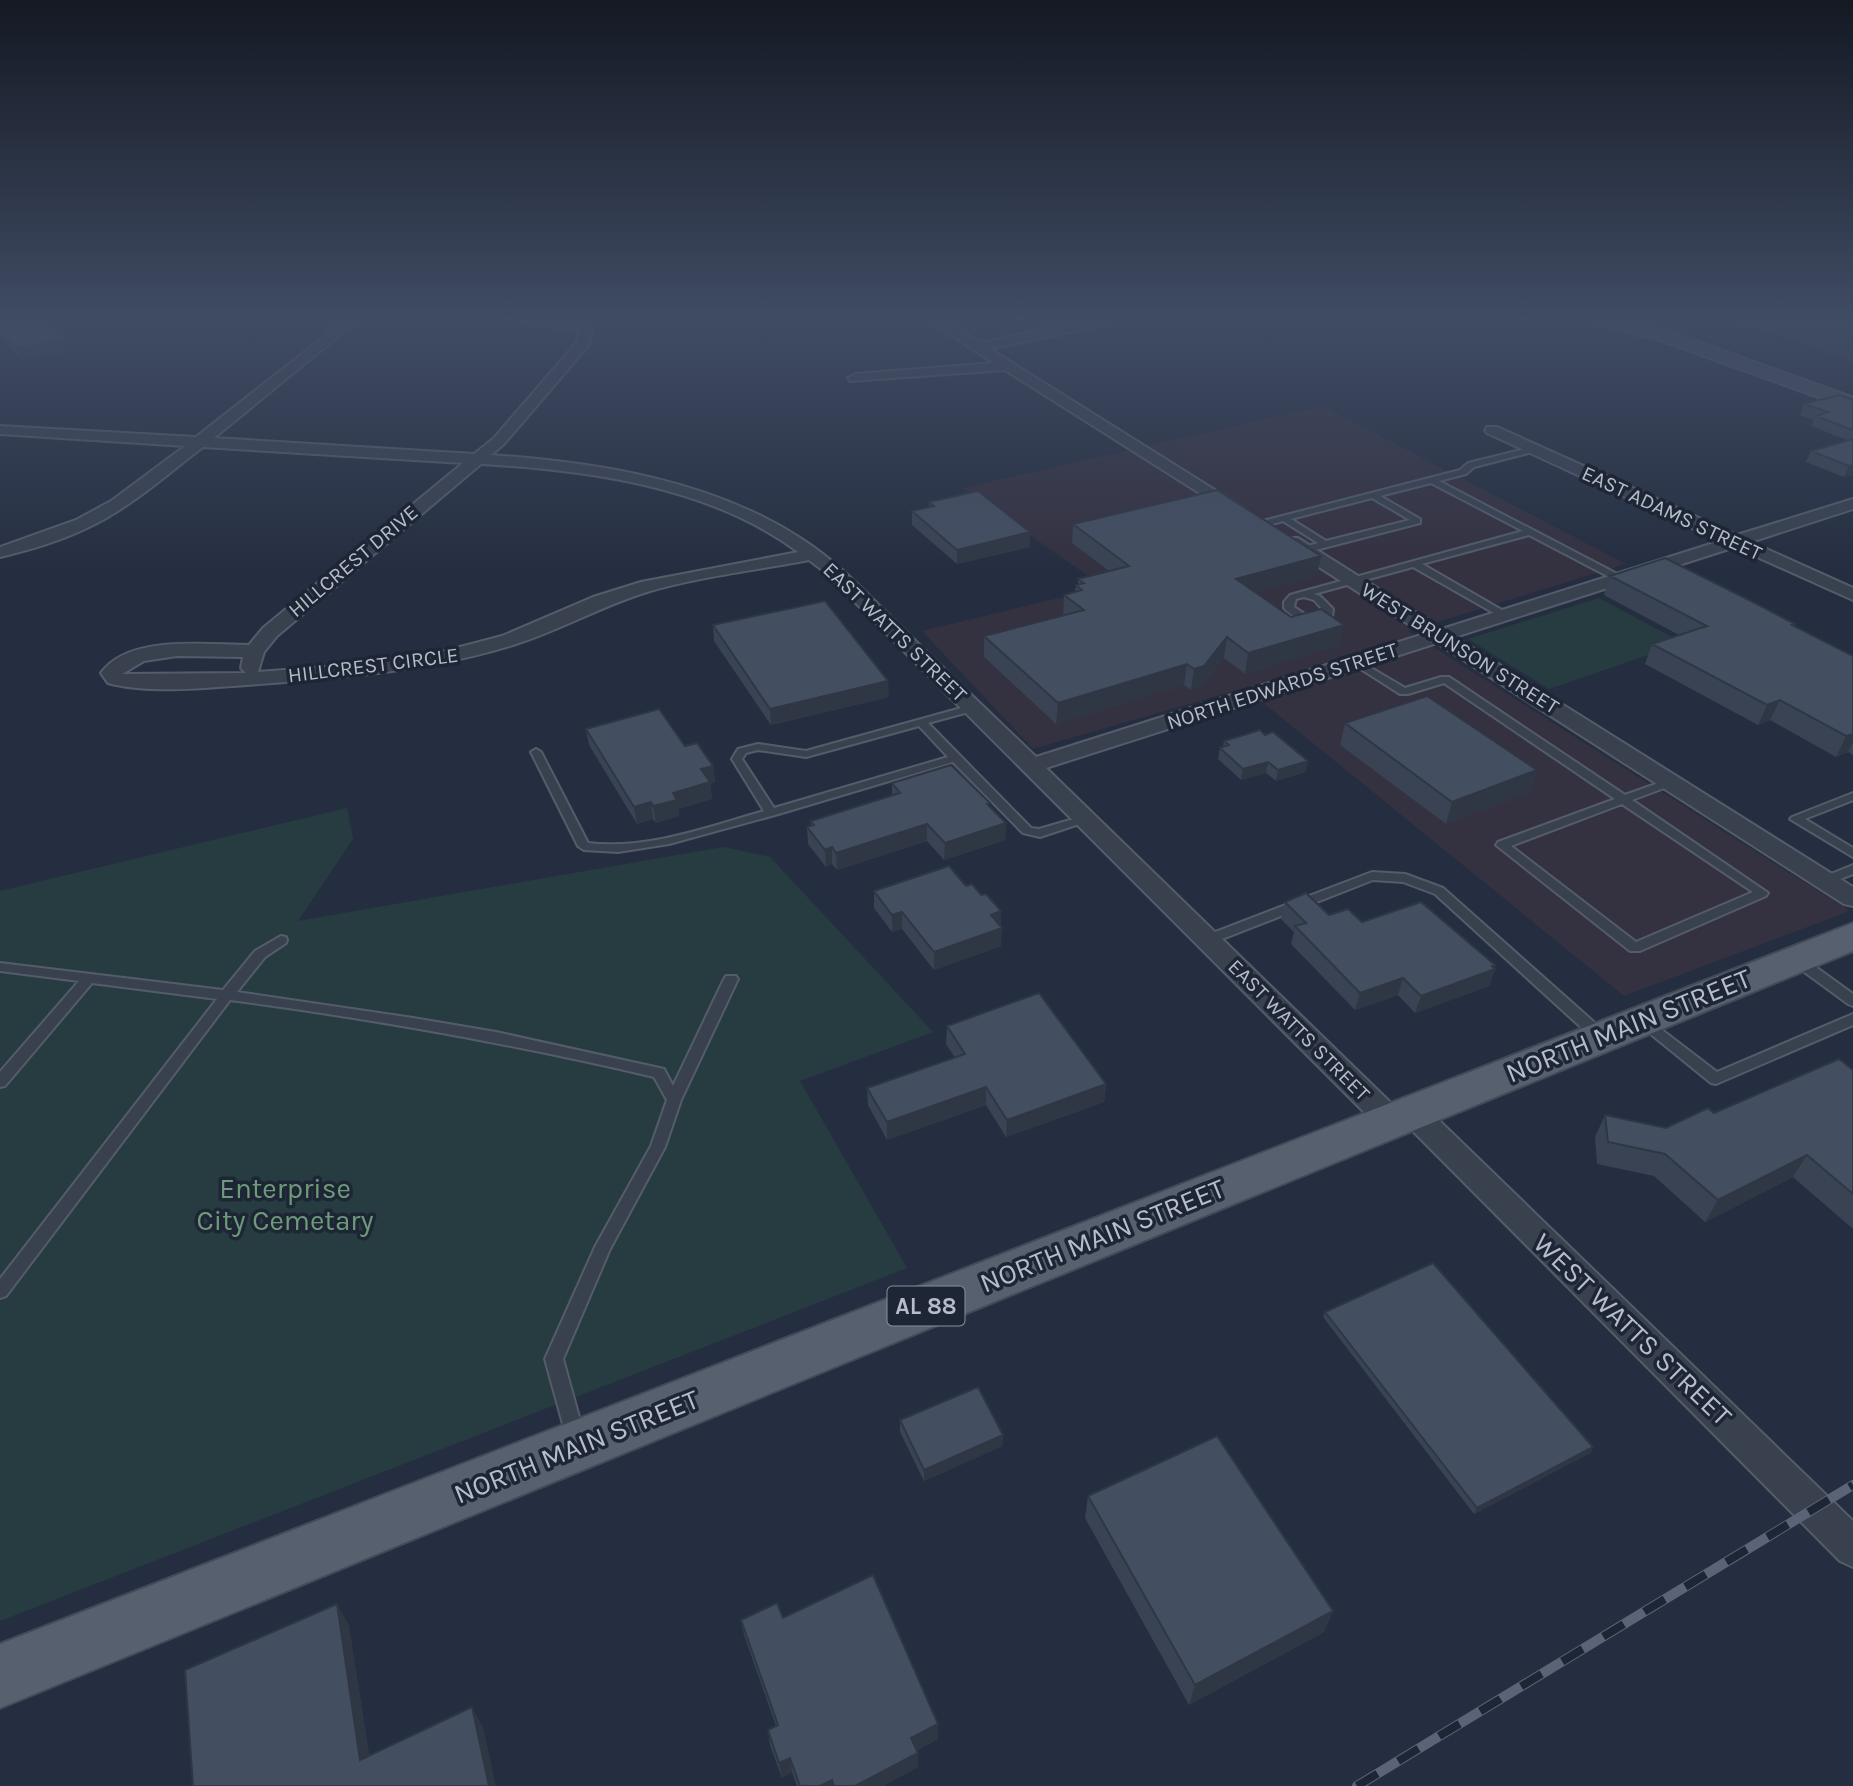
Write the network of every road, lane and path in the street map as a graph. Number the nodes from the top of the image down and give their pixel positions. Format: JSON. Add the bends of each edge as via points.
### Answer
{"nodes":[{"id":1,"x":248,"y":403,"type":"edge"},
{"id":2,"x":531,"y":403,"type":"edge"},
{"id":3,"x":1068,"y":403,"type":"edge"},
{"id":4,"x":0,"y":430,"type":"edge"},
{"id":5,"x":1492,"y":430,"type":"dead end"},
{"id":6,"x":200,"y":442,"type":"junction"},
{"id":7,"x":1533,"y":449,"type":"junction"},
{"id":8,"x":479,"y":458,"type":"junction"},
{"id":9,"x":1432,"y":480,"type":"junction"},
{"id":10,"x":1372,"y":495,"type":"junction"},
{"id":11,"x":1853,"y":504,"type":"edge"},
{"id":12,"x":1284,"y":518,"type":"junction"},
{"id":13,"x":1262,"y":524,"type":"junction"},
{"id":14,"x":1530,"y":532,"type":"junction"},
{"id":15,"x":1731,"y":541,"type":"junction"},
{"id":16,"x":1325,"y":544,"type":"junction"},
{"id":17,"x":1304,"y":550,"type":"junction"},
{"id":18,"x":0,"y":552,"type":"edge"},
{"id":19,"x":814,"y":554,"type":"junction"},
{"id":20,"x":1415,"y":564,"type":"junction"},
{"id":21,"x":1618,"y":578,"type":"junction"},
{"id":22,"x":1353,"y":580,"type":"junction"},
{"id":23,"x":1305,"y":594,"type":"dead end"},
{"id":24,"x":1853,"y":595,"type":"edge"},
{"id":25,"x":1504,"y":615,"type":"junction"},
{"id":26,"x":1441,"y":635,"type":"junction"},
{"id":27,"x":254,"y":651,"type":"junction"},
{"id":28,"x":1356,"y":662,"type":"junction"},
{"id":29,"x":250,"y":679,"type":"junction"},
{"id":30,"x":972,"y":708,"type":"junction"},
{"id":31,"x":921,"y":722,"type":"junction"},
{"id":32,"x":536,"y":752,"type":"dead end"},
{"id":33,"x":955,"y":758,"type":"junction"},
{"id":34,"x":1031,"y":766,"type":"junction"},
{"id":35,"x":1671,"y":782,"type":"junction"},
{"id":36,"x":1853,"y":796,"type":"edge"},
{"id":37,"x":1624,"y":799,"type":"junction"},
{"id":38,"x":771,"y":813,"type":"junction"},
{"id":39,"x":1084,"y":819,"type":"junction"},
{"id":40,"x":1853,"y":853,"type":"edge"},
{"id":41,"x":1853,"y":869,"type":"edge"},
{"id":42,"x":1825,"y":881,"type":"junction"},
{"id":43,"x":1853,"y":898,"type":"edge"},
{"id":44,"x":1853,"y":936,"type":"edge"},
{"id":45,"x":281,"y":940,"type":"dead end"},
{"id":46,"x":1207,"y":940,"type":"junction"},
{"id":47,"x":1795,"y":959,"type":"junction"},
{"id":48,"x":0,"y":967,"type":"edge"},
{"id":49,"x":89,"y":978,"type":"junction"},
{"id":50,"x":731,"y":979,"type":"dead end"},
{"id":51,"x":227,"y":995,"type":"junction"},
{"id":52,"x":1853,"y":1001,"type":"edge"},
{"id":53,"x":1853,"y":1019,"type":"edge"},
{"id":54,"x":1621,"y":1028,"type":"junction"},
{"id":55,"x":0,"y":1082,"type":"edge"},
{"id":56,"x":674,"y":1100,"type":"junction"},
{"id":57,"x":1400,"y":1115,"type":"junction"},
{"id":58,"x":0,"y":1291,"type":"edge"},
{"id":59,"x":578,"y":1446,"type":"junction"},
{"id":60,"x":1853,"y":1548,"type":"edge"},
{"id":61,"x":0,"y":1676,"type":"edge"}],
"edges":[{"from":1,"to":6,"type":"street"},
{"from":2,"to":8,"type":"street","name":"HILLCREST DRIVE"},
{"from":3,"to":13,"type":"street","name":"WEST BRUNSON STREET"},
{"from":4,"to":6,"type":"street","name":"EAST WATTS STREET"},
{"from":5,"to":7,"type":"street","name":"EAST ADAMS STREET"},
{"from":6,"to":8,"type":"street","name":"EAST WATTS STREET"},
{"from":6,"to":18,"type":"street","via":[[117,504],[82,524]]},
{"from":7,"to":9,"type":"lane"},
{"from":7,"to":15,"type":"street","name":"EAST ADAMS STREET"},
{"from":8,"to":19,"type":"street","name":"EAST WATTS STREET","via":[[586,470],[698,496],[765,522]]},
{"from":8,"to":27,"type":"street","name":"HILLCREST DRIVE","via":[[301,604]]},
{"from":9,"to":10,"type":"lane"},
{"from":9,"to":14,"type":"lane"},
{"from":10,"to":12,"type":"lane"},
{"from":10,"to":16,"type":"lane","via":[[1417,521]]},
{"from":11,"to":15,"type":"street","name":"NORTH EDWARDS STREET"},
{"from":12,"to":13,"type":"lane"},
{"from":12,"to":16,"type":"lane"},
{"from":13,"to":17,"type":"street","name":"WEST BRUNSON STREET"},
{"from":14,"to":20,"type":"lane"},
{"from":14,"to":21,"type":"lane"},
{"from":15,"to":21,"type":"street","name":"NORTH EDWARDS STREET"},
{"from":15,"to":24,"type":"street","name":"EAST ADAMS STREET"},
{"from":16,"to":17,"type":"lane"},
{"from":17,"to":22,"type":"street","name":"WEST BRUNSON STREET"},
{"from":19,"to":29,"type":"street","name":"HILLCREST CIRCLE","via":[[647,586],[472,652],[387,666]]},
{"from":19,"to":30,"type":"street","name":"EAST WATTS STREET","via":[[847,581]]},
{"from":20,"to":22,"type":"lane"},
{"from":20,"to":25,"type":"lane"},
{"from":21,"to":25,"type":"street","name":"NORTH EDWARDS STREET"},
{"from":22,"to":23,"type":"lane"},
{"from":22,"to":26,"type":"street","name":"WEST BRUNSON STREET"},
{"from":25,"to":26,"type":"street","name":"NORTH EDWARDS STREET"},
{"from":26,"to":28,"type":"street","name":"NORTH EDWARDS STREET"},
{"from":26,"to":35,"type":"street","name":"WEST BRUNSON STREET"},
{"from":27,"to":29,"type":"street"},
{"from":27,"to":29,"type":"street","name":"HILLCREST CIRCLE","via":[[155,652],[127,658],[111,673],[126,682]]},
{"from":28,"to":34,"type":"street","name":"NORTH EDWARDS STREET"},
{"from":28,"to":37,"type":"lane","via":[[1404,692],[1445,679]]},
{"from":30,"to":31,"type":"lane"},
{"from":30,"to":34,"type":"street","name":"EAST WATTS STREET"},
{"from":31,"to":33,"type":"lane"},
{"from":31,"to":38,"type":"lane","via":[[806,754],[758,747],[742,751],[737,759]]},
{"from":32,"to":38,"type":"lane","via":[[584,846],[606,850],[665,841]]},
{"from":33,"to":38,"type":"lane"},
{"from":33,"to":39,"type":"lane","via":[[1027,831],[1040,833]]},
{"from":34,"to":39,"type":"street","name":"EAST WATTS STREET"},
{"from":35,"to":37,"type":"lane"},
{"from":35,"to":42,"type":"street","name":"WEST BRUNSON STREET"},
{"from":36,"to":40,"type":"lane","via":[[1796,819]]},
{"from":37,"to":37,"type":"lane","via":[[1728,870],[1762,893],[1635,948],[1502,845]]},
{"from":39,"to":46,"type":"street","name":"EAST WATTS STREET"},
{"from":41,"to":42,"type":"lane"},
{"from":42,"to":43,"type":"street","name":"WEST BRUNSON STREET"},
{"from":44,"to":47,"type":"main road","name":"NORTH MAIN STREET","number":"AL 88"},
{"from":45,"to":51,"type":"lane","via":[[260,954]]},
{"from":46,"to":54,"type":"lane","via":[[1372,876],[1405,878],[1439,891]]},
{"from":46,"to":57,"type":"street","name":"EAST WATTS STREET"},
{"from":47,"to":52,"type":"lane"},
{"from":47,"to":54,"type":"main road","name":"NORTH MAIN STREET","number":"AL 88"},
{"from":48,"to":49,"type":"lane"},
{"from":49,"to":51,"type":"lane"},
{"from":49,"to":55,"type":"lane"},
{"from":50,"to":56,"type":"lane"},
{"from":51,"to":56,"type":"lane","via":[[351,1010],[554,1047],[659,1073]]},
{"from":51,"to":58,"type":"lane"},
{"from":53,"to":54,"type":"lane","via":[[1716,1079]]},
{"from":54,"to":57,"type":"main road","name":"NORTH MAIN STREET","number":"AL 88"},
{"from":56,"to":59,"type":"lane","via":[[658,1147],[603,1247],[554,1359]]},
{"from":57,"to":59,"type":"main road","name":"NORTH MAIN STREET","number":"AL 88"},
{"from":57,"to":60,"type":"street","name":"WEST WATTS STREET"},
{"from":59,"to":61,"type":"main road","name":"NORTH MAIN STREET","number":"AL 88"}]}
